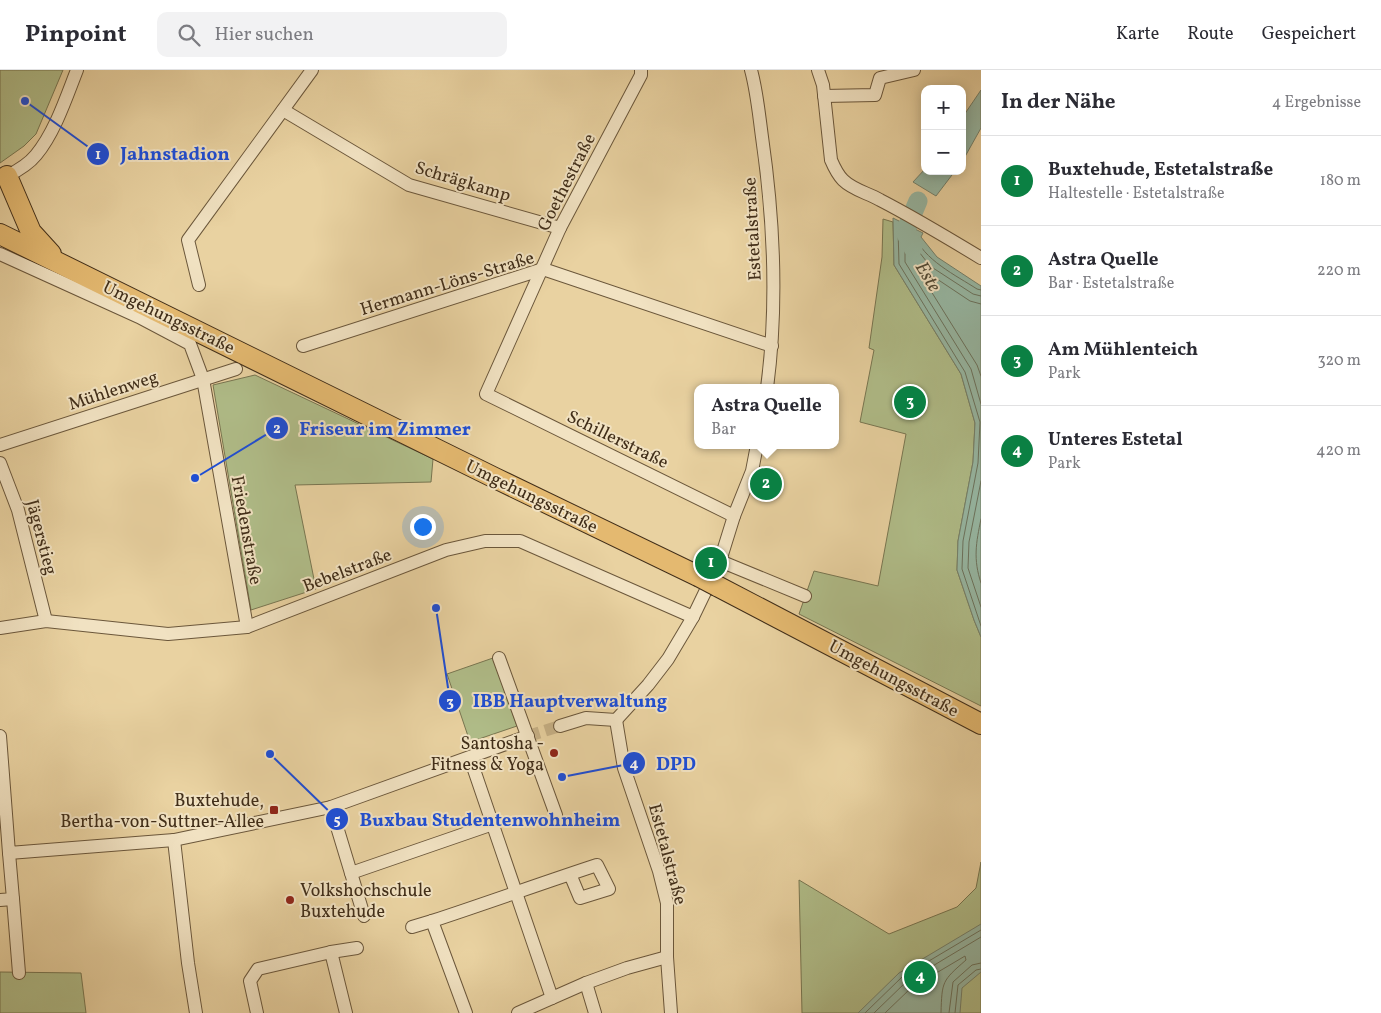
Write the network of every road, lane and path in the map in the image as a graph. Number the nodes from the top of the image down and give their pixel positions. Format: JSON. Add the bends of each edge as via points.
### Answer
{"nodes":[{"id":1,"x":77,"y":70,"type":"edge"},
{"id":2,"x":312,"y":70,"type":"edge"},
{"id":3,"x":641,"y":70,"type":"edge"},
{"id":4,"x":818,"y":70,"type":"edge"},
{"id":5,"x":914,"y":70,"type":"edge"},
{"id":6,"x":754,"y":73,"type":"edge"},
{"id":7,"x":824,"y":96,"type":"junction"},
{"id":8,"x":283,"y":110,"type":"junction"},
{"id":9,"x":7,"y":176,"type":"joint"},
{"id":10,"x":560,"y":228,"type":"junction"},
{"id":11,"x":0,"y":234,"type":"edge"},
{"id":12,"x":0,"y":254,"type":"edge"},
{"id":13,"x":981,"y":258,"type":"edge"},
{"id":14,"x":60,"y":263,"type":"junction"},
{"id":15,"x":543,"y":269,"type":"junction"},
{"id":16,"x":199,"y":285,"type":"dead end"},
{"id":17,"x":303,"y":346,"type":"dead end"},
{"id":18,"x":772,"y":346,"type":"junction"},
{"id":19,"x":236,"y":369,"type":"dead end"},
{"id":20,"x":203,"y":379,"type":"junction"},
{"id":21,"x":767,"y":384,"type":"edge"},
{"id":22,"x":486,"y":394,"type":"joint"},
{"id":23,"x":0,"y":445,"type":"edge"},
{"id":24,"x":757,"y":449,"type":"edge"},
{"id":25,"x":0,"y":463,"type":"edge"},
{"id":26,"x":734,"y":516,"type":"junction"},
{"id":27,"x":720,"y":561,"type":"junction"},
{"id":28,"x":805,"y":596,"type":"dead end"},
{"id":29,"x":693,"y":617,"type":"junction"},
{"id":30,"x":46,"y":621,"type":"junction"},
{"id":31,"x":247,"y":627,"type":"junction"},
{"id":32,"x":0,"y":628,"type":"edge"},
{"id":33,"x":499,"y":658,"type":"dead end"},
{"id":34,"x":616,"y":720,"type":"junction"},
{"id":35,"x":981,"y":724,"type":"edge"},
{"id":36,"x":560,"y":726,"type":"tunnel mouth"},
{"id":37,"x":0,"y":736,"type":"edge"},
{"id":38,"x":528,"y":736,"type":"junction"},
{"id":39,"x":470,"y":758,"type":"junction"},
{"id":40,"x":1,"y":783,"type":"edge"},
{"id":41,"x":331,"y":807,"type":"junction"},
{"id":42,"x":556,"y":815,"type":"dead end"},
{"id":43,"x":493,"y":824,"type":"junction"},
{"id":44,"x":174,"y":840,"type":"junction"},
{"id":45,"x":9,"y":854,"type":"junction"},
{"id":46,"x":351,"y":873,"type":"junction"},
{"id":47,"x":570,"y":874,"type":"dead end"},
{"id":48,"x":517,"y":893,"type":"junction"},
{"id":49,"x":6,"y":900,"type":"edge"},
{"id":50,"x":364,"y":916,"type":"dead end"},
{"id":51,"x":432,"y":921,"type":"junction"},
{"id":52,"x":412,"y":927,"type":"dead end"},
{"id":53,"x":357,"y":948,"type":"dead end"},
{"id":54,"x":331,"y":952,"type":"junction"},
{"id":55,"x":668,"y":957,"type":"junction"},
{"id":56,"x":19,"y":973,"type":"dead end"},
{"id":57,"x":586,"y":983,"type":"junction"},
{"id":58,"x":552,"y":998,"type":"junction"},
{"id":59,"x":196,"y":1013,"type":"edge"},
{"id":60,"x":258,"y":1013,"type":"edge"},
{"id":61,"x":346,"y":1013,"type":"edge"},
{"id":62,"x":466,"y":1013,"type":"edge"},
{"id":63,"x":518,"y":1013,"type":"edge"},
{"id":64,"x":595,"y":1013,"type":"edge"},
{"id":65,"x":671,"y":1013,"type":"edge"}],
"edges":[{"from":1,"to":9,"type":"street","via":[[56,122],[36,154]]},
{"from":2,"to":8,"type":"street"},
{"from":3,"to":10,"type":"street","name":"Goethestraße"},
{"from":4,"to":7,"type":"street"},
{"from":5,"to":7,"type":"street","via":[[880,78],[875,95]]},
{"from":6,"to":18,"type":"street","name":"Estetalstraße","via":[[770,188]]},
{"from":7,"to":13,"type":"street","via":[[831,160],[843,180]]},
{"from":8,"to":10,"type":"street","name":"Schrägkamp","via":[[410,185]]},
{"from":8,"to":16,"type":"street","via":[[188,240]]},
{"from":9,"to":14,"type":"main road","via":[[31,232]]},
{"from":10,"to":15,"type":"street","name":"Goethestraße"},
{"from":11,"to":14,"type":"main road","name":"Umgehungsstraße"},
{"from":12,"to":20,"type":"street","name":"Friedenstraße","via":[[139,317],[190,344]]},
{"from":14,"to":35,"type":"main road","name":"Umgehungsstraße","bridge":true,"via":[[698,576]]},
{"from":15,"to":17,"type":"street","name":"Hermann-Löns-Straße"},
{"from":15,"to":18,"type":"street","name":"Hermann-Löns-Straße"},
{"from":15,"to":22,"type":"street","name":"Goethestraße"},
{"from":18,"to":21,"type":"street","name":"Estetalstraße"},
{"from":19,"to":20,"type":"street","name":"Mühlenweg"},
{"from":20,"to":23,"type":"street","name":"Mühlenweg"},
{"from":20,"to":31,"type":"street","name":"Friedenstraße"},
{"from":22,"to":26,"type":"street","name":"Schillerstraße"},
{"from":24,"to":26,"type":"street"},
{"from":25,"to":30,"type":"street","name":"Jägerstieg","via":[[18,510]]},
{"from":26,"to":27,"type":"street"},
{"from":27,"to":28,"type":"street"},
{"from":27,"to":29,"type":"street"},
{"from":29,"to":31,"type":"street","name":"Bebelstraße","via":[[520,541],[485,541],[446,550]]},
{"from":29,"to":34,"type":"street","via":[[668,659]]},
{"from":30,"to":31,"type":"street","name":"Bebelstraße","via":[[168,634]]},
{"from":30,"to":32,"type":"street","name":"Bebelstraße"},
{"from":33,"to":38,"type":"street"},
{"from":34,"to":36,"type":"street","via":[[586,718]]},
{"from":34,"to":55,"type":"street","name":"Estetalstraße","via":[[624,768],[666,903]]},
{"from":37,"to":40,"type":"street"},
{"from":38,"to":39,"type":"street"},
{"from":38,"to":42,"type":"street"},
{"from":39,"to":41,"type":"street"},
{"from":39,"to":43,"type":"street"},
{"from":40,"to":45,"type":"street"},
{"from":41,"to":44,"type":"street"},
{"from":41,"to":46,"type":"street"},
{"from":43,"to":46,"type":"street"},
{"from":43,"to":48,"type":"street"},
{"from":44,"to":45,"type":"street"},
{"from":44,"to":59,"type":"street"},
{"from":45,"to":49,"type":"street"},
{"from":46,"to":50,"type":"street"},
{"from":47,"to":48,"type":"street"},
{"from":48,"to":51,"type":"street"},
{"from":48,"to":58,"type":"street"},
{"from":49,"to":56,"type":"street"},
{"from":51,"to":52,"type":"street"},
{"from":51,"to":62,"type":"street"},
{"from":53,"to":54,"type":"street"},
{"from":54,"to":60,"type":"street","via":[[258,969],[250,981]]},
{"from":54,"to":61,"type":"street"},
{"from":55,"to":57,"type":"street"},
{"from":55,"to":65,"type":"street","name":"Estetalstraße"},
{"from":57,"to":58,"type":"street"},
{"from":57,"to":64,"type":"street"},
{"from":58,"to":63,"type":"street"}]}
